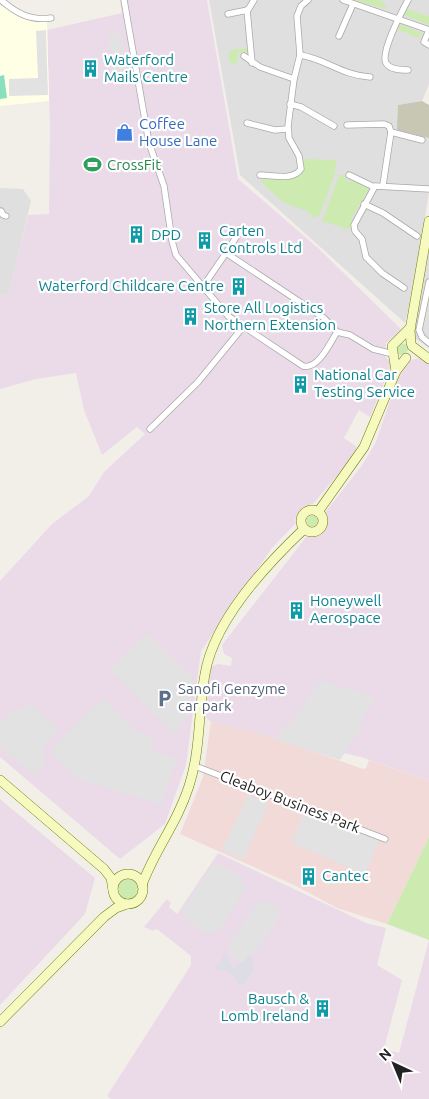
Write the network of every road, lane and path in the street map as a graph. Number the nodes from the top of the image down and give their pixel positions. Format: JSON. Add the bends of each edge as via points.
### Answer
{"nodes":[{"id":1,"x":1,"y":0,"type":"edge"},
{"id":2,"x":124,"y":0,"type":"edge"},
{"id":3,"x":254,"y":0,"type":"edge"},
{"id":4,"x":308,"y":0,"type":"edge"},
{"id":5,"x":343,"y":0,"type":"edge"},
{"id":6,"x":408,"y":0,"type":"edge"},
{"id":7,"x":353,"y":4,"type":"junction"},
{"id":8,"x":247,"y":10,"type":"junction"},
{"id":9,"x":228,"y":14,"type":"dead end"},
{"id":10,"x":51,"y":18,"type":"dead end"},
{"id":11,"x":399,"y":19,"type":"junction"},
{"id":12,"x":429,"y":30,"type":"edge"},
{"id":13,"x":339,"y":36,"type":"dead end"},
{"id":14,"x":429,"y":45,"type":"edge"},
{"id":15,"x":244,"y":56,"type":"dead end"},
{"id":16,"x":300,"y":56,"type":"junction"},
{"id":17,"x":252,"y":63,"type":"junction"},
{"id":18,"x":408,"y":70,"type":"dead end"},
{"id":19,"x":370,"y":77,"type":"dead end"},
{"id":20,"x":294,"y":78,"type":"junction"},
{"id":21,"x":290,"y":104,"type":"junction"},
{"id":22,"x":247,"y":123,"type":"dead end"},
{"id":23,"x":347,"y":125,"type":"dead end"},
{"id":24,"x":334,"y":126,"type":"dead end"},
{"id":25,"x":287,"y":129,"type":"junction"},
{"id":26,"x":391,"y":132,"type":"junction"},
{"id":27,"x":422,"y":140,"type":"dead end"},
{"id":28,"x":260,"y":175,"type":"dead end"},
{"id":29,"x":349,"y":175,"type":"dead end"},
{"id":30,"x":383,"y":185,"type":"junction"},
{"id":31,"x":374,"y":187,"type":"junction"},
{"id":32,"x":429,"y":189,"type":"edge"},
{"id":33,"x":364,"y":204,"type":"junction"},
{"id":34,"x":429,"y":221,"type":"edge"},
{"id":35,"x":429,"y":227,"type":"edge"},
{"id":36,"x":242,"y":228,"type":"dead end"},
{"id":37,"x":417,"y":236,"type":"dead end"},
{"id":38,"x":226,"y":253,"type":"junction"},
{"id":39,"x":426,"y":282,"type":"edge"},
{"id":40,"x":202,"y":288,"type":"junction"},
{"id":41,"x":404,"y":288,"type":"dead end"},
{"id":42,"x":243,"y":327,"type":"junction"},
{"id":43,"x":411,"y":327,"type":"junction"},
{"id":44,"x":337,"y":332,"type":"junction"},
{"id":45,"x":396,"y":341,"type":"junction"},
{"id":46,"x":429,"y":342,"type":"edge"},
{"id":47,"x":411,"y":345,"type":"junction"},
{"id":48,"x":379,"y":350,"type":"junction"},
{"id":49,"x":394,"y":355,"type":"junction"},
{"id":50,"x":425,"y":357,"type":"edge"},
{"id":51,"x":407,"y":358,"type":"junction"},
{"id":52,"x":396,"y":370,"type":"junction"},
{"id":53,"x":150,"y":430,"type":"dead end"},
{"id":54,"x":318,"y":512,"type":"junction"},
{"id":55,"x":304,"y":529,"type":"junction"},
{"id":56,"x":195,"y":766,"type":"junction"},
{"id":57,"x":0,"y":780,"type":"edge"},
{"id":58,"x":384,"y":839,"type":"dead end"},
{"id":59,"x":154,"y":856,"type":"junction"},
{"id":60,"x":101,"y":866,"type":"junction"},
{"id":61,"x":126,"y":875,"type":"junction"},
{"id":62,"x":142,"y":885,"type":"junction"},
{"id":63,"x":114,"y":891,"type":"junction"},
{"id":64,"x":127,"y":904,"type":"junction"},
{"id":65,"x":104,"y":917,"type":"junction"},
{"id":66,"x":0,"y":1022,"type":"edge"}],
"edges":[{"from":1,"to":10,"type":"street","via":[[26,16]]},
{"from":2,"to":40,"type":"street","via":[[149,143],[164,186],[173,246],[178,259]]},
{"from":3,"to":8,"type":"street"},
{"from":4,"to":16,"type":"street","via":[[297,16]]},
{"from":5,"to":7,"type":"street"},
{"from":6,"to":11,"type":"street"},
{"from":7,"to":11,"type":"street"},
{"from":7,"to":13,"type":"street"},
{"from":8,"to":9,"type":"street"},
{"from":8,"to":17,"type":"street"},
{"from":11,"to":12,"type":"street"},
{"from":11,"to":18,"type":"street","via":[[385,61],[393,68]]},
{"from":12,"to":14,"type":"street","via":[[424,42]]},
{"from":15,"to":17,"type":"street"},
{"from":16,"to":19,"type":"street"},
{"from":16,"to":20,"type":"street"},
{"from":17,"to":20,"type":"street"},
{"from":20,"to":21,"type":"street"},
{"from":21,"to":24,"type":"street"},
{"from":21,"to":25,"type":"street"},
{"from":22,"to":25,"type":"street","via":[[274,130]]},
{"from":23,"to":26,"type":"street","via":[[384,124]]},
{"from":25,"to":28,"type":"street","via":[[301,168],[295,174]]},
{"from":26,"to":27,"type":"street"},
{"from":26,"to":30,"type":"street"},
{"from":29,"to":31,"type":"street"},
{"from":30,"to":31,"type":"street"},
{"from":30,"to":32,"type":"street"},
{"from":31,"to":33,"type":"street"},
{"from":33,"to":37,"type":"street"},
{"from":33,"to":41,"type":"street","via":[[354,226],[354,231],[362,239],[364,253],[382,273]]},
{"from":34,"to":35,"type":"street"},
{"from":35,"to":39,"type":"street"},
{"from":36,"to":38,"type":"street"},
{"from":38,"to":40,"type":"street"},
{"from":38,"to":44,"type":"street","via":[[324,318]]},
{"from":39,"to":43,"type":"street"},
{"from":39,"to":46,"type":"street","via":[[419,330]]},
{"from":40,"to":42,"type":"street"},
{"from":42,"to":44,"type":"street","via":[[308,367],[314,364]]},
{"from":42,"to":53,"type":"street","via":[[198,382]]},
{"from":43,"to":45,"type":"street"},
{"from":43,"to":47,"type":"street"},
{"from":44,"to":48,"type":"street"},
{"from":45,"to":47,"type":"street","via":[[406,339]]},
{"from":45,"to":48,"type":"street"},
{"from":45,"to":49,"type":"street"},
{"from":47,"to":50,"type":"street"},
{"from":47,"to":51,"type":"street","via":[[412,352]]},
{"from":48,"to":49,"type":"street"},
{"from":49,"to":51,"type":"street","via":[[400,359]]},
{"from":49,"to":52,"type":"street"},
{"from":50,"to":51,"type":"street"},
{"from":51,"to":52,"type":"street"},
{"from":52,"to":54,"type":"street","via":[[364,447]]},
{"from":54,"to":55,"type":"street","via":[[311,510],[304,514]]},
{"from":54,"to":55,"type":"street","via":[[323,521],[321,528],[312,532]]},
{"from":55,"to":56,"type":"street","via":[[248,592],[213,646],[204,679]]},
{"from":56,"to":58,"type":"street","name":"Cleaboy Business Park"},
{"from":56,"to":59,"type":"street","via":[[176,821]]},
{"from":57,"to":60,"type":"street"},
{"from":59,"to":61,"type":"street","via":[[144,866]]},
{"from":59,"to":62,"type":"street"},
{"from":60,"to":61,"type":"street","via":[[112,873]]},
{"from":60,"to":63,"type":"street","via":[[111,878]]},
{"from":61,"to":62,"type":"street","via":[[136,877]]},
{"from":61,"to":63,"type":"street","via":[[117,879]]},
{"from":62,"to":64,"type":"street","via":[[140,898]]},
{"from":63,"to":64,"type":"street","via":[[119,900]]},
{"from":63,"to":65,"type":"street","via":[[113,902]]},
{"from":64,"to":65,"type":"street"},
{"from":65,"to":66,"type":"street"}]}
